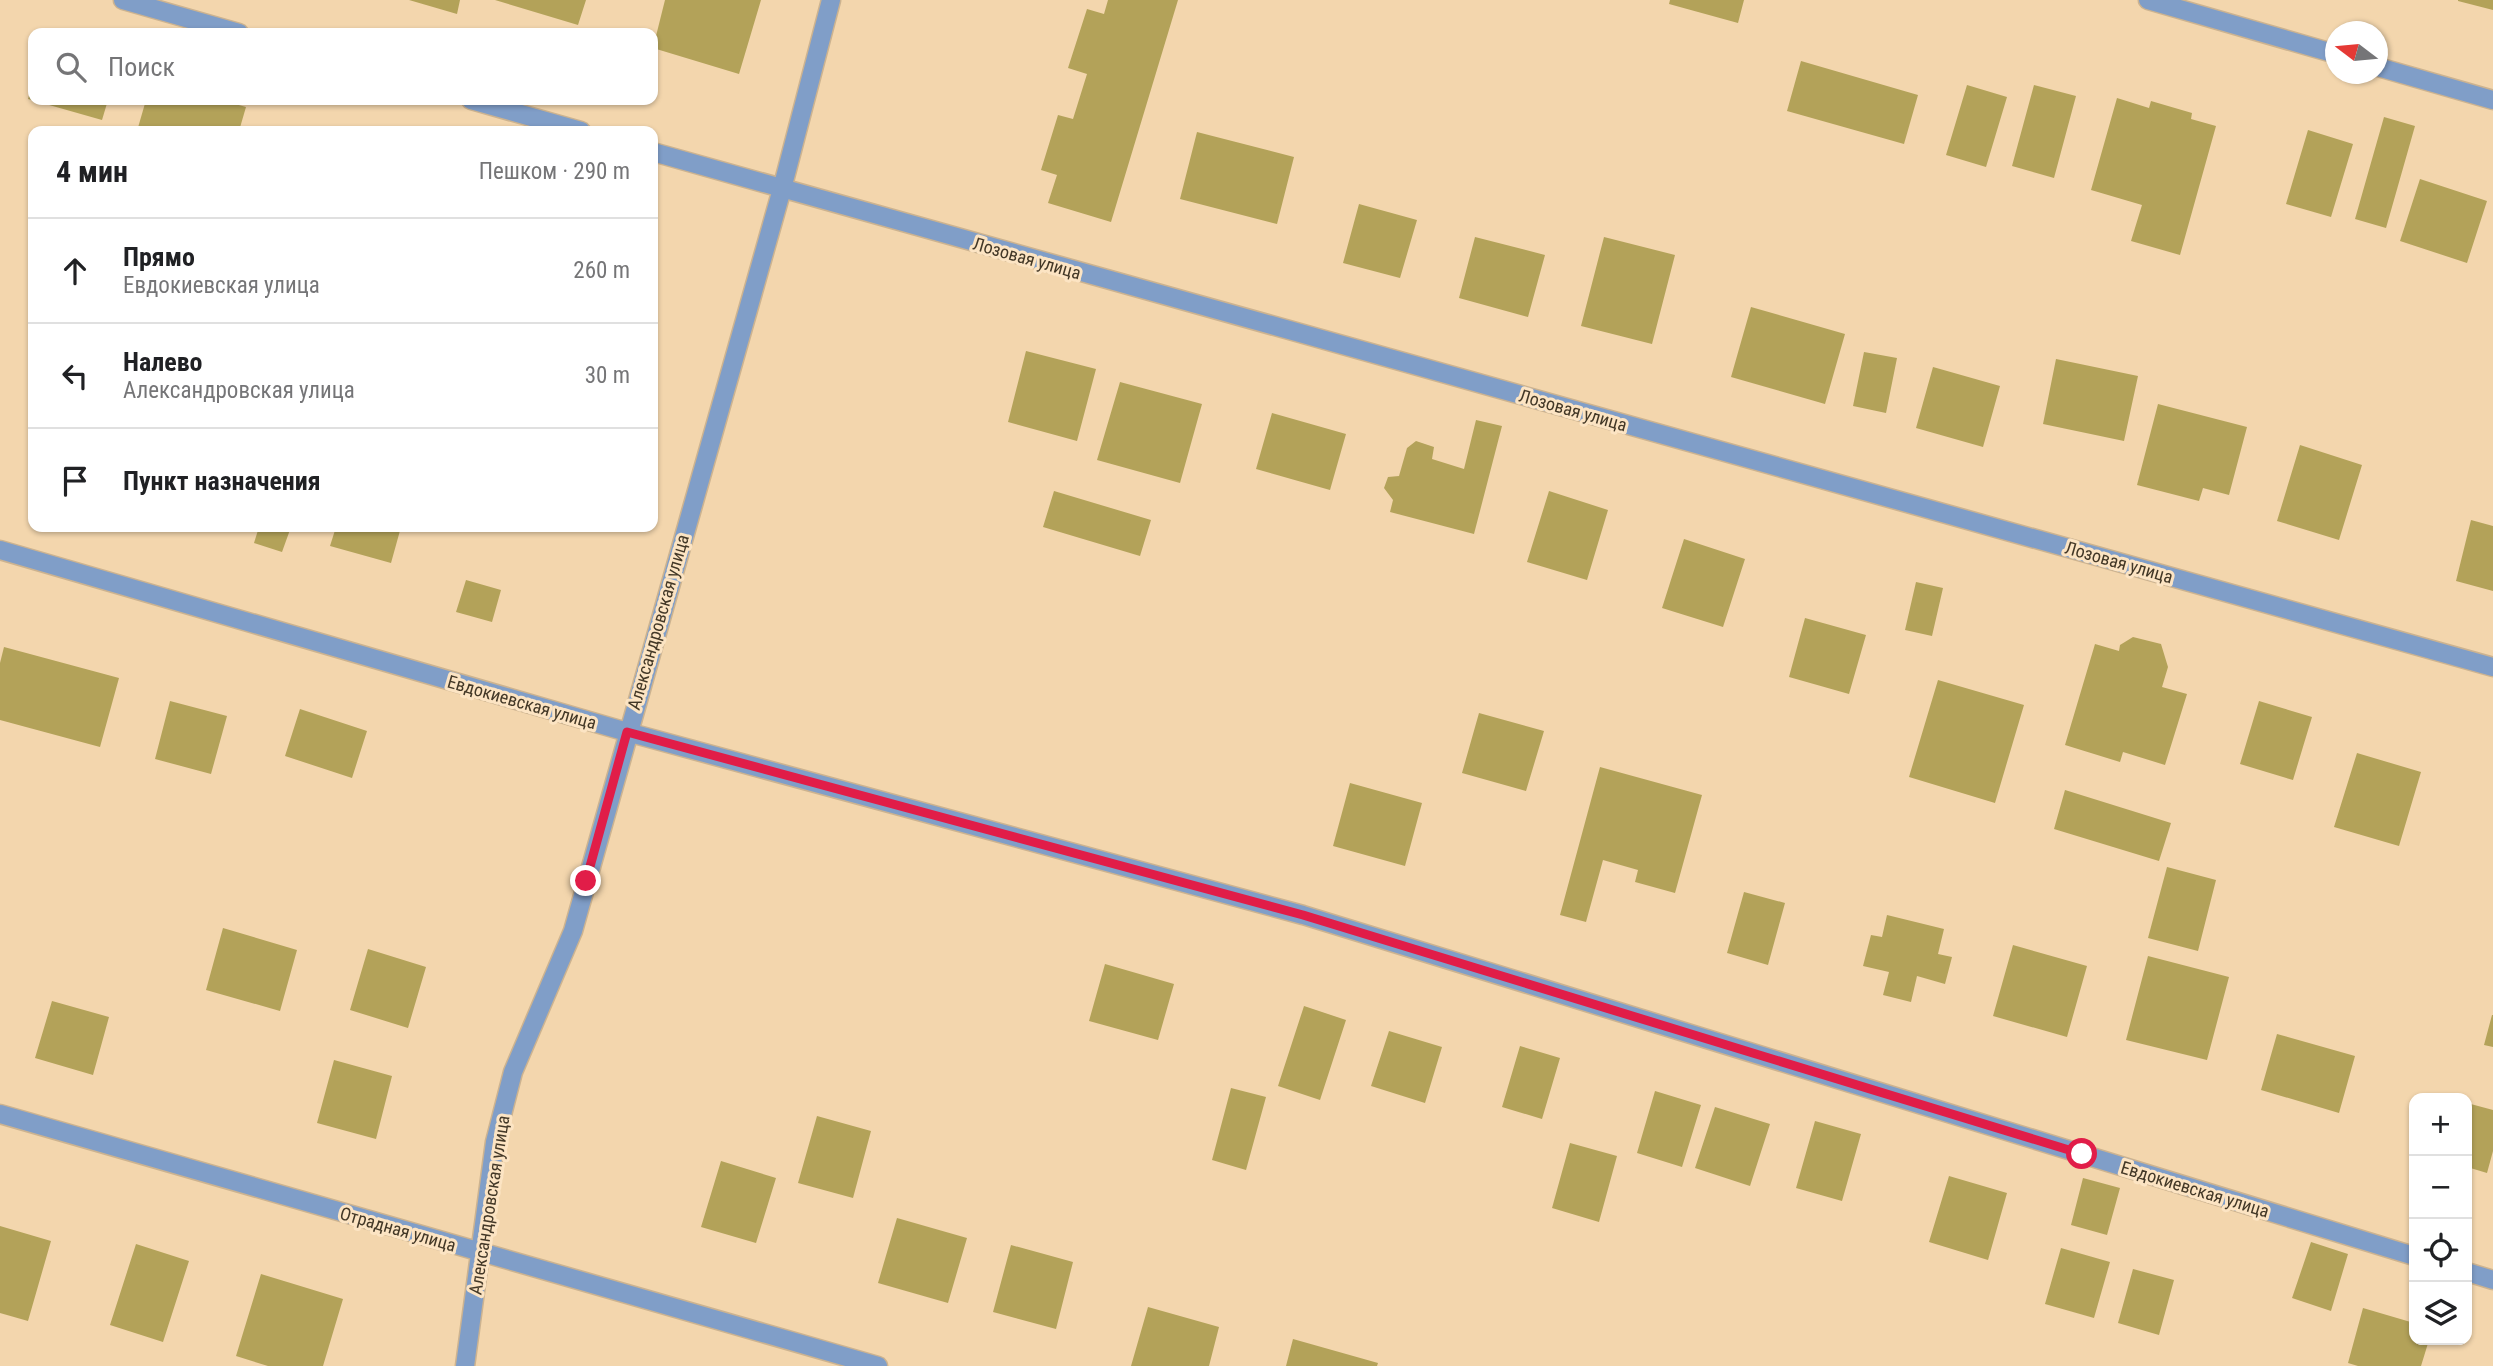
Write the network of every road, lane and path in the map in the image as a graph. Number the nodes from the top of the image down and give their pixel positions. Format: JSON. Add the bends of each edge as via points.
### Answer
{"nodes":[{"id":1,"x":123,"y":0,"type":"edge"},
{"id":2,"x":831,"y":0,"type":"edge"},
{"id":3,"x":2148,"y":0,"type":"edge"},
{"id":4,"x":221,"y":28,"type":"edge"},
{"id":5,"x":2325,"y":51,"type":"edge"},
{"id":6,"x":2388,"y":69,"type":"edge"},
{"id":7,"x":2493,"y":100,"type":"edge"},
{"id":8,"x":489,"y":105,"type":"edge"},
{"id":9,"x":563,"y":126,"type":"edge"},
{"id":10,"x":658,"y":153,"type":"edge"},
{"id":11,"x":782,"y":189,"type":"junction"},
{"id":12,"x":0,"y":550,"type":"edge"},
{"id":13,"x":2493,"y":667,"type":"edge"},
{"id":14,"x":627,"y":732,"type":"junction"},
{"id":15,"x":0,"y":1114,"type":"edge"},
{"id":16,"x":482,"y":1254,"type":"junction"},
{"id":17,"x":2409,"y":1254,"type":"edge"},
{"id":18,"x":2472,"y":1274,"type":"edge"},
{"id":19,"x":2493,"y":1280,"type":"edge"},
{"id":20,"x":465,"y":1366,"type":"edge"},
{"id":21,"x":878,"y":1366,"type":"edge"}],
"edges":[{"from":1,"to":4,"type":"street"},
{"from":2,"to":11,"type":"street","name":"Александровская улица"},
{"from":3,"to":5,"type":"street"},
{"from":6,"to":7,"type":"street"},
{"from":8,"to":9,"type":"street"},
{"from":10,"to":11,"type":"street","name":"Лозовая улица"},
{"from":11,"to":13,"type":"street","name":"Лозовая улица"},
{"from":11,"to":14,"type":"street","name":"Александровская улица"},
{"from":12,"to":14,"type":"street","name":"Евдокиевская улица"},
{"from":14,"to":16,"type":"street","name":"Александровская улица","via":[[573,931],[513,1072],[495,1142]]},
{"from":14,"to":17,"type":"street","name":"Евдокиевская улица","via":[[1303,915]]},
{"from":15,"to":16,"type":"street","name":"Отрадная улица"},
{"from":16,"to":20,"type":"street","name":"Александровская улица"},
{"from":16,"to":21,"type":"street","name":"Отрадная улица"},
{"from":18,"to":19,"type":"street"}]}
